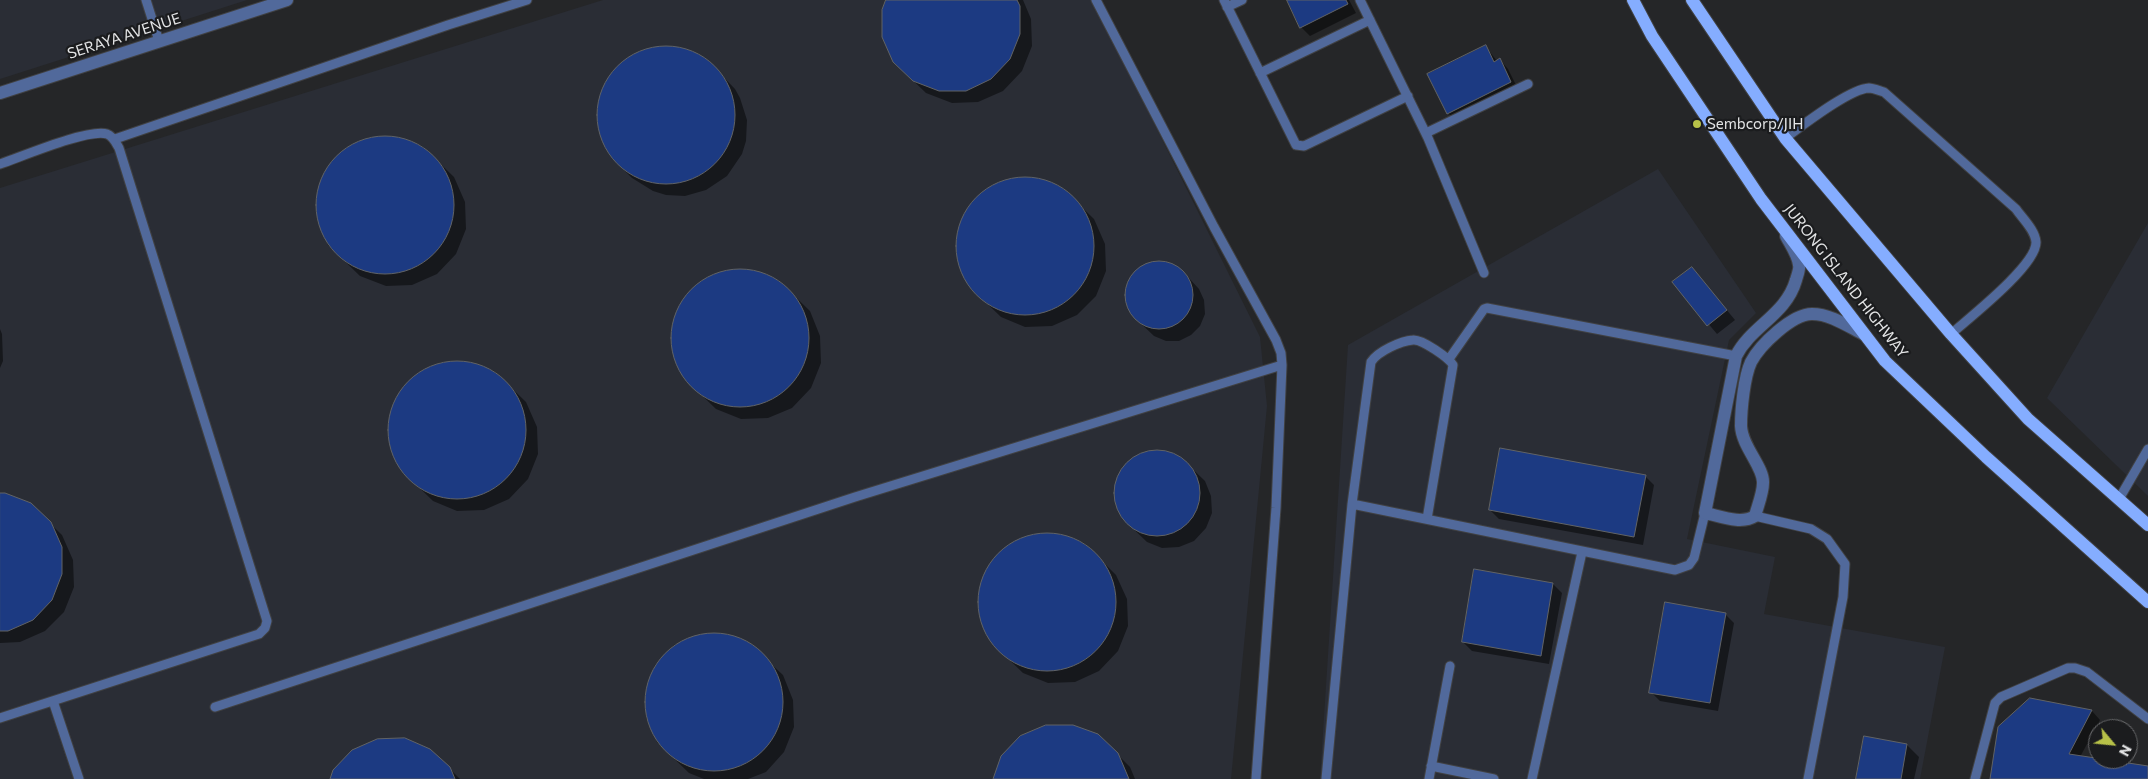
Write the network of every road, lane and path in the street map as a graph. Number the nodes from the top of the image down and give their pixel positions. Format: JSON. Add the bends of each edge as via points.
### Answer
{"nodes":[{"id":1,"x":146,"y":0,"type":"edge"},
{"id":2,"x":287,"y":0,"type":"edge"},
{"id":3,"x":527,"y":0,"type":"edge"},
{"id":4,"x":1096,"y":0,"type":"edge"},
{"id":5,"x":1242,"y":0,"type":"edge"},
{"id":6,"x":1360,"y":0,"type":"edge"},
{"id":7,"x":1633,"y":0,"type":"edge"},
{"id":8,"x":1692,"y":0,"type":"edge"},
{"id":9,"x":1226,"y":4,"type":"edge"},
{"id":10,"x":1370,"y":20,"type":"junction"},
{"id":11,"x":159,"y":41,"type":"junction"},
{"id":12,"x":1260,"y":73,"type":"junction"},
{"id":13,"x":1528,"y":84,"type":"dead end"},
{"id":14,"x":0,"y":94,"type":"edge"},
{"id":15,"x":1408,"y":96,"type":"junction"},
{"id":16,"x":1426,"y":133,"type":"junction"},
{"id":17,"x":1785,"y":138,"type":"junction"},
{"id":18,"x":114,"y":140,"type":"junction"},
{"id":19,"x":0,"y":164,"type":"edge"},
{"id":20,"x":1782,"y":226,"type":"junction"},
{"id":21,"x":1484,"y":273,"type":"dead end"},
{"id":22,"x":1951,"y":334,"type":"junction"},
{"id":23,"x":1865,"y":335,"type":"junction"},
{"id":24,"x":1736,"y":356,"type":"junction"},
{"id":25,"x":1449,"y":359,"type":"junction"},
{"id":26,"x":1282,"y":365,"type":"junction"},
{"id":27,"x":2148,"y":449,"type":"edge"},
{"id":28,"x":2119,"y":499,"type":"junction"},
{"id":29,"x":1352,"y":504,"type":"junction"},
{"id":30,"x":1705,"y":513,"type":"junction"},
{"id":31,"x":1755,"y":516,"type":"junction"},
{"id":32,"x":1427,"y":520,"type":"junction"},
{"id":33,"x":2148,"y":525,"type":"edge"},
{"id":34,"x":1582,"y":552,"type":"junction"},
{"id":35,"x":2148,"y":602,"type":"edge"},
{"id":36,"x":1450,"y":666,"type":"dead end"},
{"id":37,"x":53,"y":700,"type":"junction"},
{"id":38,"x":216,"y":707,"type":"dead end"},
{"id":39,"x":0,"y":718,"type":"edge"},
{"id":40,"x":2148,"y":719,"type":"edge"},
{"id":41,"x":1431,"y":766,"type":"junction"},
{"id":42,"x":79,"y":779,"type":"edge"},
{"id":43,"x":1256,"y":779,"type":"edge"},
{"id":44,"x":1326,"y":779,"type":"edge"},
{"id":45,"x":1429,"y":779,"type":"edge"},
{"id":46,"x":1494,"y":779,"type":"edge"},
{"id":47,"x":1532,"y":779,"type":"edge"},
{"id":48,"x":1808,"y":779,"type":"edge"},
{"id":49,"x":1975,"y":779,"type":"edge"}],
"edges":[{"from":1,"to":11,"type":"lane"},
{"from":2,"to":11,"type":"street","name":"SERAYA AVENUE"},
{"from":3,"to":18,"type":"lane"},
{"from":4,"to":26,"type":"lane","via":[[1276,340]]},
{"from":5,"to":9,"type":"lane"},
{"from":6,"to":10,"type":"lane"},
{"from":7,"to":20,"type":"main road","name":"JURONG ISLAND HIGHWAY","via":[[1652,36]]},
{"from":8,"to":17,"type":"main road"},
{"from":9,"to":12,"type":"lane"},
{"from":10,"to":12,"type":"lane"},
{"from":10,"to":15,"type":"lane"},
{"from":11,"to":14,"type":"street","name":"SERAYA AVENUE"},
{"from":12,"to":15,"type":"lane","via":[[1293,142],[1300,147]]},
{"from":13,"to":16,"type":"lane"},
{"from":15,"to":16,"type":"lane"},
{"from":16,"to":21,"type":"lane"},
{"from":17,"to":22,"type":"main road"},
{"from":17,"to":22,"type":"lane","via":[[1851,95],[1868,88],[1884,92],[2016,209],[2032,231],[2036,243],[2032,253],[2021,272]]},
{"from":18,"to":19,"type":"lane","via":[[107,134],[90,133]]},
{"from":18,"to":37,"type":"lane","via":[[267,621],[259,634]]},
{"from":20,"to":23,"type":"main road","name":"JURONG ISLAND HIGHWAY"},
{"from":20,"to":24,"type":"street","via":[[1799,265],[1792,292],[1784,305]]},
{"from":22,"to":28,"type":"main road","via":[[2028,419]]},
{"from":23,"to":31,"type":"street","via":[[1828,317],[1812,314],[1796,318],[1778,331],[1751,363],[1741,425],[1742,437],[1764,482]]},
{"from":23,"to":35,"type":"main road","name":"JURONG ISLAND HIGHWAY","via":[[1885,361],[1986,457]]},
{"from":24,"to":25,"type":"lane","via":[[1487,308]]},
{"from":24,"to":30,"type":"street"},
{"from":25,"to":29,"type":"lane","via":[[1419,340],[1413,340],[1381,351],[1371,362]]},
{"from":25,"to":32,"type":"lane","via":[[1453,371]]},
{"from":26,"to":38,"type":"lane","via":[[855,497]]},
{"from":26,"to":43,"type":"lane","via":[[1276,508]]},
{"from":27,"to":28,"type":"lane"},
{"from":28,"to":33,"type":"main road"},
{"from":29,"to":32,"type":"lane"},
{"from":29,"to":44,"type":"lane"},
{"from":30,"to":31,"type":"street","via":[[1739,520]]},
{"from":30,"to":34,"type":"lane","via":[[1694,558],[1683,569]]},
{"from":31,"to":48,"type":"lane","via":[[1811,530],[1828,539],[1844,564],[1843,597]]},
{"from":32,"to":34,"type":"lane"},
{"from":34,"to":47,"type":"lane"},
{"from":36,"to":41,"type":"lane"},
{"from":37,"to":39,"type":"lane"},
{"from":37,"to":42,"type":"lane"},
{"from":40,"to":49,"type":"lane","via":[[2087,672],[2068,668],[1995,702]]},
{"from":41,"to":45,"type":"lane"},
{"from":41,"to":46,"type":"lane"}]}
